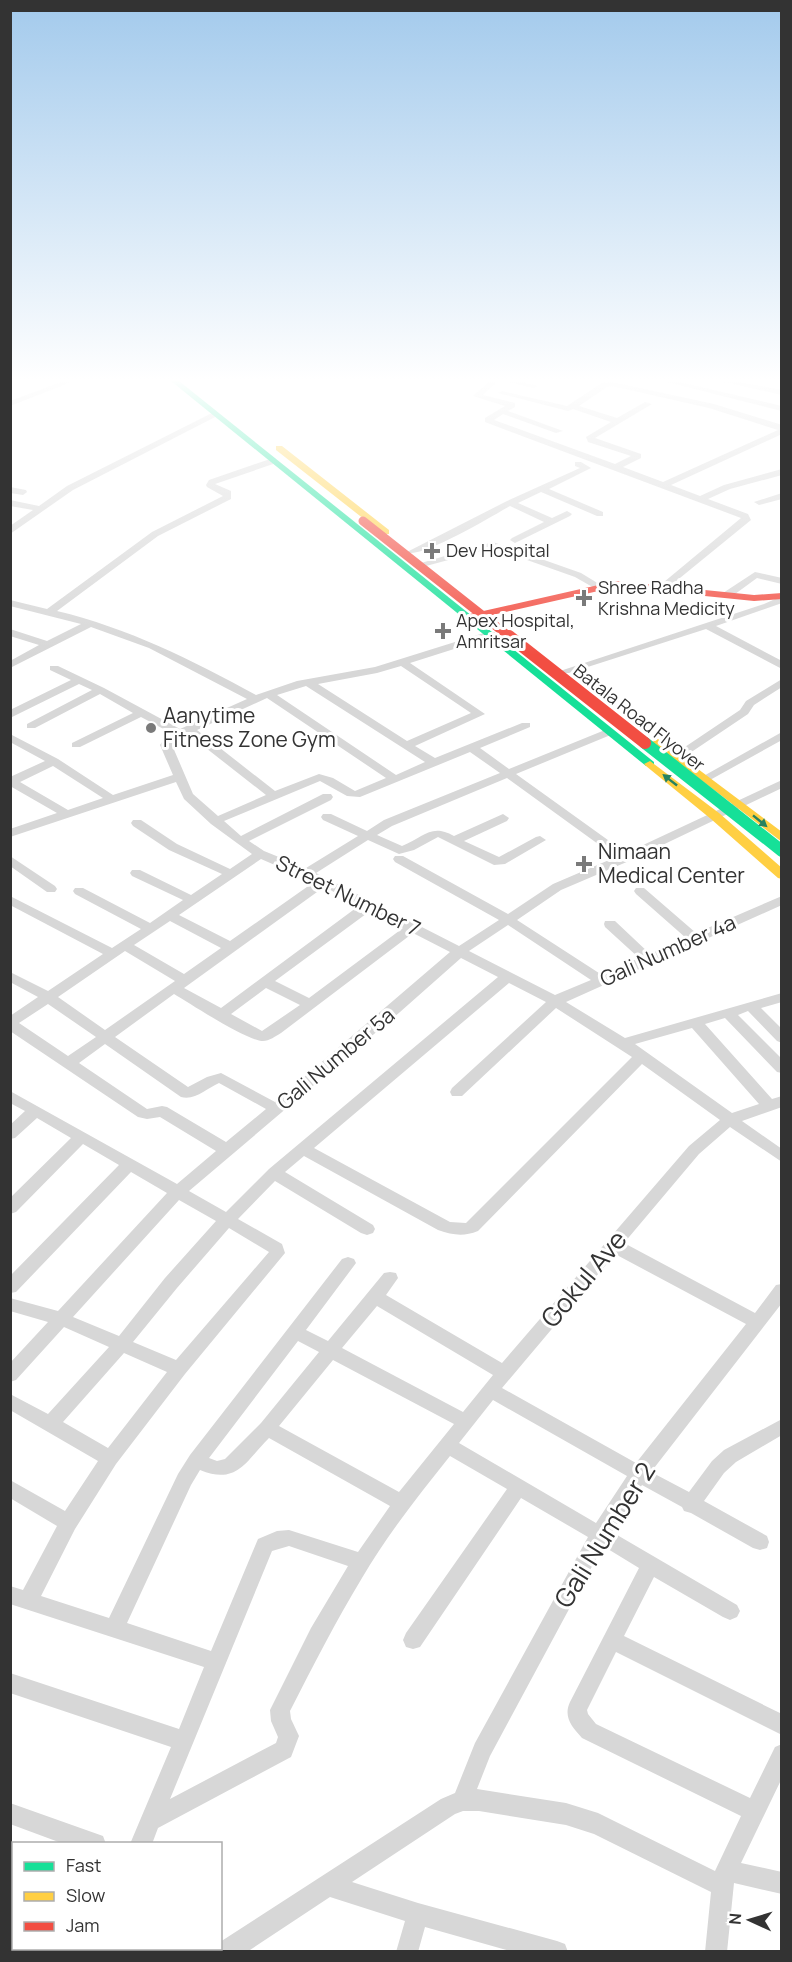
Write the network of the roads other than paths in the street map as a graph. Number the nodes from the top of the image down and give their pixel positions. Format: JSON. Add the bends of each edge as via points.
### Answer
{"nodes":[{"id":1,"x":101,"y":473,"type":"edge"},
{"id":2,"x":241,"y":473,"type":"edge"},
{"id":3,"x":295,"y":473,"type":"edge"},
{"id":4,"x":298,"y":473,"type":"edge"},
{"id":5,"x":310,"y":473,"type":"edge"},
{"id":6,"x":576,"y":473,"type":"edge"},
{"id":7,"x":632,"y":473,"type":"edge"},
{"id":8,"x":692,"y":473,"type":"edge"},
{"id":9,"x":780,"y":473,"type":"edge"},
{"id":10,"x":664,"y":485,"type":"junction"},
{"id":11,"x":542,"y":489,"type":"junction"},
{"id":12,"x":10,"y":490,"type":"edge"},
{"id":13,"x":23,"y":492,"type":"dead end"},
{"id":14,"x":782,"y":496,"type":"edge"},
{"id":15,"x":701,"y":499,"type":"junction"},
{"id":16,"x":759,"y":502,"type":"dead end"},
{"id":17,"x":10,"y":503,"type":"edge"},
{"id":18,"x":510,"y":503,"type":"junction"},
{"id":19,"x":39,"y":509,"type":"junction"},
{"id":20,"x":567,"y":514,"type":"dead end"},
{"id":21,"x":600,"y":514,"type":"dead end"},
{"id":22,"x":553,"y":522,"type":"junction"},
{"id":23,"x":10,"y":531,"type":"edge"},
{"id":24,"x":515,"y":540,"type":"dead end"},
{"id":25,"x":412,"y":552,"type":"junction"},
{"id":26,"x":426,"y":562,"type":"junction"},
{"id":27,"x":782,"y":581,"type":"edge"},
{"id":28,"x":599,"y":587,"type":"junction"},
{"id":29,"x":661,"y":589,"type":"junction"},
{"id":30,"x":727,"y":595,"type":"junction"},
{"id":31,"x":782,"y":597,"type":"edge"},
{"id":32,"x":10,"y":603,"type":"edge"},
{"id":33,"x":489,"y":612,"type":"junction"},
{"id":34,"x":48,"y":613,"type":"junction"},
{"id":35,"x":470,"y":617,"type":"junction"},
{"id":36,"x":90,"y":623,"type":"junction"},
{"id":37,"x":708,"y":626,"type":"junction"},
{"id":38,"x":10,"y":632,"type":"edge"},
{"id":39,"x":492,"y":634,"type":"junction"},
{"id":40,"x":48,"y":645,"type":"junction"},
{"id":41,"x":405,"y":661,"type":"junction"},
{"id":42,"x":12,"y":663,"type":"edge"},
{"id":43,"x":782,"y":666,"type":"edge"},
{"id":44,"x":54,"y":668,"type":"dead end"},
{"id":45,"x":565,"y":671,"type":"junction"},
{"id":46,"x":79,"y":680,"type":"junction"},
{"id":47,"x":308,"y":682,"type":"junction"},
{"id":48,"x":782,"y":682,"type":"edge"},
{"id":49,"x":100,"y":690,"type":"junction"},
{"id":50,"x":261,"y":696,"type":"junction"},
{"id":51,"x":141,"y":713,"type":"junction"},
{"id":52,"x":10,"y":715,"type":"edge"},
{"id":53,"x":526,"y":725,"type":"dead end"},
{"id":54,"x":31,"y":726,"type":"dead end"},
{"id":55,"x":185,"y":732,"type":"junction"},
{"id":56,"x":609,"y":732,"type":"junction"},
{"id":57,"x":782,"y":735,"type":"edge"},
{"id":58,"x":14,"y":743,"type":"edge"},
{"id":59,"x":76,"y":745,"type":"dead end"},
{"id":60,"x":406,"y":745,"type":"junction"},
{"id":61,"x":471,"y":747,"type":"junction"},
{"id":62,"x":677,"y":757,"type":"junction"},
{"id":63,"x":54,"y":761,"type":"junction"},
{"id":64,"x":434,"y":763,"type":"junction"},
{"id":65,"x":507,"y":773,"type":"junction"},
{"id":66,"x":178,"y":777,"type":"junction"},
{"id":67,"x":706,"y":778,"type":"junction"},
{"id":68,"x":396,"y":780,"type":"junction"},
{"id":69,"x":11,"y":782,"type":"edge"},
{"id":70,"x":782,"y":783,"type":"edge"},
{"id":71,"x":274,"y":796,"type":"junction"},
{"id":72,"x":327,"y":797,"type":"dead end"},
{"id":73,"x":112,"y":799,"type":"junction"},
{"id":74,"x":739,"y":804,"type":"junction"},
{"id":75,"x":67,"y":814,"type":"junction"},
{"id":76,"x":716,"y":816,"type":"junction"},
{"id":77,"x":327,"y":817,"type":"dead end"},
{"id":78,"x":503,"y":818,"type":"dead end"},
{"id":79,"x":215,"y":821,"type":"junction"},
{"id":80,"x":137,"y":824,"type":"dead end"},
{"id":81,"x":11,"y":832,"type":"edge"},
{"id":82,"x":365,"y":836,"type":"junction"},
{"id":83,"x":782,"y":838,"type":"edge"},
{"id":84,"x":456,"y":840,"type":"junction"},
{"id":85,"x":540,"y":840,"type":"dead end"},
{"id":86,"x":240,"y":841,"type":"junction"},
{"id":87,"x":782,"y":851,"type":"edge"},
{"id":88,"x":260,"y":854,"type":"junction"},
{"id":89,"x":625,"y":858,"type":"junction"},
{"id":90,"x":399,"y":859,"type":"dead end"},
{"id":91,"x":10,"y":860,"type":"edge"},
{"id":92,"x":136,"y":873,"type":"dead end"},
{"id":93,"x":307,"y":873,"type":"junction"},
{"id":94,"x":231,"y":874,"type":"junction"},
{"id":95,"x":782,"y":874,"type":"edge"},
{"id":96,"x":323,"y":881,"type":"junction"},
{"id":97,"x":51,"y":890,"type":"dead end"},
{"id":98,"x":79,"y":891,"type":"dead end"},
{"id":99,"x":640,"y":891,"type":"dead end"},
{"id":100,"x":10,"y":900,"type":"edge"},
{"id":101,"x":192,"y":900,"type":"junction"},
{"id":102,"x":782,"y":900,"type":"edge"},
{"id":103,"x":369,"y":905,"type":"junction"},
{"id":104,"x":170,"y":915,"type":"junction"},
{"id":105,"x":507,"y":919,"type":"junction"},
{"id":106,"x":610,"y":924,"type":"dead end"},
{"id":107,"x":150,"y":928,"type":"junction"},
{"id":108,"x":411,"y":928,"type":"junction"},
{"id":109,"x":695,"y":939,"type":"junction"},
{"id":110,"x":124,"y":945,"type":"junction"},
{"id":111,"x":232,"y":948,"type":"junction"},
{"id":112,"x":459,"y":952,"type":"junction"},
{"id":113,"x":112,"y":953,"type":"junction"},
{"id":114,"x":649,"y":960,"type":"junction"},
{"id":115,"x":10,"y":976,"type":"edge"},
{"id":116,"x":508,"y":976,"type":"junction"},
{"id":117,"x":602,"y":981,"type":"junction"},
{"id":118,"x":265,"y":982,"type":"junction"},
{"id":119,"x":179,"y":985,"type":"junction"},
{"id":120,"x":48,"y":997,"type":"junction"},
{"id":121,"x":782,"y":998,"type":"edge"},
{"id":122,"x":555,"y":1001,"type":"junction"},
{"id":123,"x":309,"y":1004,"type":"junction"},
{"id":124,"x":751,"y":1006,"type":"junction"},
{"id":125,"x":728,"y":1013,"type":"junction"},
{"id":126,"x":221,"y":1015,"type":"junction"},
{"id":127,"x":695,"y":1022,"type":"junction"},
{"id":128,"x":10,"y":1024,"type":"edge"},
{"id":129,"x":103,"y":1037,"type":"junction"},
{"id":130,"x":782,"y":1038,"type":"edge"},
{"id":131,"x":622,"y":1043,"type":"junction"},
{"id":132,"x":640,"y":1057,"type":"junction"},
{"id":133,"x":69,"y":1063,"type":"junction"},
{"id":134,"x":782,"y":1068,"type":"edge"},
{"id":135,"x":457,"y":1092,"type":"dead end"},
{"id":136,"x":10,"y":1096,"type":"edge"},
{"id":137,"x":775,"y":1103,"type":"edge"},
{"id":138,"x":277,"y":1109,"type":"junction"},
{"id":139,"x":36,"y":1110,"type":"junction"},
{"id":140,"x":729,"y":1120,"type":"junction"},
{"id":141,"x":10,"y":1134,"type":"edge"},
{"id":142,"x":80,"y":1138,"type":"junction"},
{"id":143,"x":303,"y":1149,"type":"junction"},
{"id":144,"x":227,"y":1150,"type":"junction"},
{"id":145,"x":782,"y":1157,"type":"edge"},
{"id":146,"x":128,"y":1165,"type":"junction"},
{"id":147,"x":274,"y":1173,"type":"junction"},
{"id":148,"x":176,"y":1193,"type":"junction"},
{"id":149,"x":10,"y":1208,"type":"edge"},
{"id":150,"x":226,"y":1221,"type":"junction"},
{"id":151,"x":367,"y":1229,"type":"dead end"},
{"id":152,"x":613,"y":1245,"type":"junction"},
{"id":153,"x":348,"y":1263,"type":"dead end"},
{"id":154,"x":390,"y":1278,"type":"dead end"},
{"id":155,"x":10,"y":1287,"type":"edge"},
{"id":156,"x":782,"y":1290,"type":"edge"},
{"id":157,"x":375,"y":1297,"type":"junction"},
{"id":158,"x":10,"y":1304,"type":"edge"},
{"id":159,"x":61,"y":1319,"type":"junction"},
{"id":160,"x":757,"y":1322,"type":"junction"},
{"id":161,"x":296,"y":1332,"type":"junction"},
{"id":162,"x":122,"y":1344,"type":"junction"},
{"id":163,"x":333,"y":1351,"type":"junction"},
{"id":164,"x":179,"y":1369,"type":"junction"},
{"id":165,"x":504,"y":1372,"type":"junction"},
{"id":166,"x":10,"y":1375,"type":"edge"},
{"id":167,"x":490,"y":1390,"type":"junction"},
{"id":168,"x":10,"y":1401,"type":"edge"},
{"id":169,"x":465,"y":1420,"type":"junction"},
{"id":170,"x":51,"y":1423,"type":"junction"},
{"id":171,"x":782,"y":1425,"type":"edge"},
{"id":172,"x":267,"y":1428,"type":"junction"},
{"id":173,"x":447,"y":1445,"type":"junction"},
{"id":174,"x":110,"y":1458,"type":"junction"},
{"id":175,"x":196,"y":1461,"type":"junction"},
{"id":176,"x":638,"y":1475,"type":"junction"},
{"id":177,"x":10,"y":1488,"type":"edge"},
{"id":178,"x":519,"y":1488,"type":"junction"},
{"id":179,"x":402,"y":1503,"type":"junction"},
{"id":180,"x":690,"y":1504,"type":"junction"},
{"id":181,"x":68,"y":1523,"type":"junction"},
{"id":182,"x":599,"y":1535,"type":"junction"},
{"id":183,"x":760,"y":1542,"type":"dead end"},
{"id":184,"x":362,"y":1562,"type":"junction"},
{"id":185,"x":651,"y":1563,"type":"junction"},
{"id":186,"x":20,"y":1598,"type":"edge"},
{"id":187,"x":730,"y":1611,"type":"dead end"},
{"id":188,"x":114,"y":1629,"type":"junction"},
{"id":189,"x":413,"y":1640,"type":"dead end"},
{"id":190,"x":612,"y":1640,"type":"junction"},
{"id":191,"x":217,"y":1662,"type":"junction"},
{"id":192,"x":10,"y":1683,"type":"edge"},
{"id":193,"x":782,"y":1725,"type":"edge"},
{"id":194,"x":185,"y":1741,"type":"junction"},
{"id":195,"x":782,"y":1754,"type":"edge"},
{"id":196,"x":463,"y":1800,"type":"junction"},
{"id":197,"x":753,"y":1811,"type":"junction"},
{"id":198,"x":10,"y":1813,"type":"edge"},
{"id":199,"x":152,"y":1820,"type":"junction"},
{"id":200,"x":90,"y":1842,"type":"edge"},
{"id":201,"x":142,"y":1842,"type":"edge"},
{"id":202,"x":724,"y":1878,"type":"junction"},
{"id":203,"x":782,"y":1883,"type":"edge"},
{"id":204,"x":327,"y":1886,"type":"junction"},
{"id":205,"x":418,"y":1914,"type":"junction"},
{"id":206,"x":226,"y":1952,"type":"edge"},
{"id":207,"x":407,"y":1952,"type":"edge"},
{"id":208,"x":556,"y":1952,"type":"edge"},
{"id":209,"x":716,"y":1952,"type":"edge"}],
"edges":[{"from":1,"to":19,"type":"street"},
{"from":2,"to":34,"type":"street","via":[[210,485],[228,493],[228,497],[155,534]]},
{"from":3,"to":35,"type":"main road"},
{"from":4,"to":87,"type":"main road","name":"Batala Road Flyover","bridge":true},
{"from":5,"to":25,"type":"main road"},
{"from":6,"to":11,"type":"street"},
{"from":7,"to":10,"type":"street"},
{"from":8,"to":10,"type":"street"},
{"from":9,"to":15,"type":"street","via":[[727,487]]},
{"from":10,"to":15,"type":"street"},
{"from":11,"to":18,"type":"street"},
{"from":11,"to":21,"type":"street"},
{"from":12,"to":13,"type":"street"},
{"from":14,"to":16,"type":"street"},
{"from":15,"to":29,"type":"street","via":[[742,514],[746,520]]},
{"from":17,"to":19,"type":"street"},
{"from":18,"to":22,"type":"street"},
{"from":18,"to":25,"type":"street"},
{"from":19,"to":23,"type":"street"},
{"from":20,"to":22,"type":"street"},
{"from":22,"to":24,"type":"street"},
{"from":25,"to":26,"type":"main road"},
{"from":26,"to":28,"type":"street","via":[[493,545],[578,575]]},
{"from":26,"to":33,"type":"main road"},
{"from":27,"to":30,"type":"street","via":[[755,574]]},
{"from":28,"to":29,"type":"main road"},
{"from":28,"to":33,"type":"main road"},
{"from":29,"to":30,"type":"main road"},
{"from":30,"to":31,"type":"main road"},
{"from":31,"to":37,"type":"street","via":[[768,606]]},
{"from":32,"to":34,"type":"street"},
{"from":33,"to":35,"type":"main road"},
{"from":33,"to":45,"type":"main road"},
{"from":34,"to":36,"type":"street"},
{"from":35,"to":39,"type":"main road"},
{"from":36,"to":40,"type":"street"},
{"from":36,"to":50,"type":"street","via":[[165,651]]},
{"from":37,"to":43,"type":"street"},
{"from":37,"to":45,"type":"street"},
{"from":38,"to":40,"type":"street"},
{"from":39,"to":41,"type":"street"},
{"from":39,"to":56,"type":"main road"},
{"from":40,"to":42,"type":"street"},
{"from":41,"to":47,"type":"street"},
{"from":41,"to":60,"type":"street","via":[[479,714]]},
{"from":44,"to":46,"type":"street"},
{"from":45,"to":62,"type":"main road"},
{"from":46,"to":49,"type":"street"},
{"from":46,"to":52,"type":"street"},
{"from":47,"to":50,"type":"street"},
{"from":47,"to":60,"type":"street"},
{"from":48,"to":62,"type":"street"},
{"from":49,"to":51,"type":"street"},
{"from":49,"to":54,"type":"street"},
{"from":50,"to":55,"type":"street"},
{"from":50,"to":68,"type":"street"},
{"from":51,"to":55,"type":"street"},
{"from":51,"to":59,"type":"street"},
{"from":53,"to":61,"type":"street"},
{"from":55,"to":66,"type":"street","name":"Street Number 7","via":[[165,742]]},
{"from":55,"to":71,"type":"street"},
{"from":56,"to":65,"type":"street"},
{"from":76,"to":56,"type":"main road","one_way":true},
{"from":57,"to":67,"type":"street"},
{"from":58,"to":63,"type":"street"},
{"from":60,"to":64,"type":"street"},
{"from":61,"to":64,"type":"street"},
{"from":61,"to":65,"type":"street"},
{"from":62,"to":67,"type":"main road"},
{"from":63,"to":69,"type":"street"},
{"from":63,"to":73,"type":"street"},
{"from":64,"to":68,"type":"street"},
{"from":65,"to":82,"type":"street","via":[[388,822]]},
{"from":65,"to":89,"type":"street"},
{"from":66,"to":73,"type":"street"},
{"from":66,"to":79,"type":"street","name":"Street Number 7","via":[[188,796]]},
{"from":67,"to":74,"type":"main road"},
{"from":68,"to":71,"type":"street","via":[[352,795],[319,777]]},
{"from":69,"to":75,"type":"street"},
{"from":70,"to":74,"type":"street","name":"Gali Number 5a"},
{"from":71,"to":79,"type":"street"},
{"from":72,"to":86,"type":"street"},
{"from":73,"to":75,"type":"street"},
{"from":74,"to":76,"type":"street","name":"Gali Number 5a"},
{"from":74,"to":83,"type":"main road","one_way":true},
{"from":75,"to":81,"type":"street"},
{"from":76,"to":89,"type":"street","name":"Gali Number 5a"},
{"from":76,"to":95,"type":"main road"},
{"from":77,"to":82,"type":"street"},
{"from":78,"to":84,"type":"street"},
{"from":79,"to":86,"type":"street","name":"Street Number 7"},
{"from":80,"to":94,"type":"street","via":[[173,847]]},
{"from":82,"to":84,"type":"street","via":[[402,850],[437,832]]},
{"from":82,"to":93,"type":"street"},
{"from":84,"to":85,"type":"street","via":[[497,861]]},
{"from":86,"to":88,"type":"street","name":"Street Number 7"},
{"from":88,"to":93,"type":"street","name":"Street Number 7"},
{"from":88,"to":94,"type":"street"},
{"from":89,"to":105,"type":"street","name":"Gali Number 5a","via":[[558,887]]},
{"from":90,"to":105,"type":"street"},
{"from":91,"to":97,"type":"street"},
{"from":92,"to":101,"type":"street"},
{"from":93,"to":96,"type":"street","name":"Street Number 7"},
{"from":94,"to":101,"type":"street"},
{"from":96,"to":103,"type":"street","name":"Street Number 7"},
{"from":96,"to":111,"type":"street"},
{"from":98,"to":107,"type":"street"},
{"from":99,"to":109,"type":"street"},
{"from":100,"to":113,"type":"street"},
{"from":101,"to":104,"type":"street"},
{"from":102,"to":109,"type":"street","name":"Gali Number 4a"},
{"from":103,"to":108,"type":"street","name":"Street Number 7"},
{"from":103,"to":118,"type":"street"},
{"from":104,"to":107,"type":"street"},
{"from":104,"to":111,"type":"street"},
{"from":105,"to":112,"type":"street","name":"Gali Number 5a"},
{"from":105,"to":117,"type":"street"},
{"from":106,"to":114,"type":"street"},
{"from":107,"to":110,"type":"street"},
{"from":108,"to":112,"type":"street","name":"Street Number 7"},
{"from":108,"to":123,"type":"street"},
{"from":109,"to":114,"type":"street","name":"Gali Number 4a"},
{"from":110,"to":113,"type":"street"},
{"from":110,"to":119,"type":"street"},
{"from":111,"to":119,"type":"street"},
{"from":112,"to":116,"type":"street","name":"Street Number 7"},
{"from":112,"to":138,"type":"street","name":"Gali Number 5a"},
{"from":113,"to":120,"type":"street"},
{"from":114,"to":117,"type":"street","name":"Gali Number 4a"},
{"from":115,"to":120,"type":"street"},
{"from":116,"to":122,"type":"street","name":"Street Number 7"},
{"from":116,"to":143,"type":"street"},
{"from":117,"to":122,"type":"street","name":"Gali Number 4a"},
{"from":118,"to":123,"type":"street"},
{"from":118,"to":126,"type":"street"},
{"from":119,"to":126,"type":"street"},
{"from":119,"to":129,"type":"street"},
{"from":120,"to":128,"type":"street"},
{"from":120,"to":129,"type":"street"},
{"from":121,"to":124,"type":"street"},
{"from":122,"to":131,"type":"street","name":"Street Number 7"},
{"from":122,"to":135,"type":"street","name":"Gali Number 4a"},
{"from":123,"to":126,"type":"street","via":[[276,1030],[263,1035]]},
{"from":124,"to":125,"type":"street"},
{"from":124,"to":130,"type":"street"},
{"from":125,"to":127,"type":"street"},
{"from":125,"to":134,"type":"street"},
{"from":127,"to":131,"type":"street"},
{"from":127,"to":137,"type":"street"},
{"from":128,"to":133,"type":"street"},
{"from":129,"to":133,"type":"street"},
{"from":129,"to":138,"type":"street","via":[[186,1094],[221,1078]]},
{"from":131,"to":132,"type":"street","name":"Street Number 7"},
{"from":132,"to":140,"type":"street","name":"Street Number 7"},
{"from":132,"to":143,"type":"street","via":[[466,1230],[444,1226]]},
{"from":133,"to":144,"type":"street","via":[[143,1113],[162,1111]]},
{"from":136,"to":139,"type":"street"},
{"from":137,"to":140,"type":"street"},
{"from":138,"to":144,"type":"street","name":"Gali Number 5a"},
{"from":139,"to":141,"type":"street"},
{"from":139,"to":142,"type":"street"},
{"from":140,"to":145,"type":"street","name":"Street Number 7"},
{"from":140,"to":152,"type":"street","name":"Gokul Ave","via":[[683,1161]]},
{"from":142,"to":146,"type":"street"},
{"from":142,"to":149,"type":"street"},
{"from":143,"to":147,"type":"street"},
{"from":144,"to":148,"type":"street","name":"Gali Number 5a"},
{"from":146,"to":148,"type":"street"},
{"from":146,"to":155,"type":"street"},
{"from":147,"to":150,"type":"street"},
{"from":147,"to":151,"type":"street"},
{"from":148,"to":150,"type":"street"},
{"from":148,"to":159,"type":"street","name":"Gali Number 5a"},
{"from":150,"to":162,"type":"street"},
{"from":150,"to":164,"type":"street","via":[[276,1248],[277,1253]]},
{"from":152,"to":160,"type":"street"},
{"from":152,"to":165,"type":"street","name":"Gokul Ave"},
{"from":153,"to":161,"type":"street"},
{"from":154,"to":157,"type":"street"},
{"from":156,"to":160,"type":"street","name":"Gali Number 2"},
{"from":157,"to":163,"type":"street"},
{"from":157,"to":165,"type":"street"},
{"from":158,"to":159,"type":"street"},
{"from":159,"to":162,"type":"street"},
{"from":159,"to":166,"type":"street","name":"Gali Number 5a"},
{"from":160,"to":176,"type":"street","name":"Gali Number 2"},
{"from":161,"to":163,"type":"street"},
{"from":161,"to":175,"type":"street"},
{"from":162,"to":164,"type":"street"},
{"from":162,"to":170,"type":"street"},
{"from":163,"to":169,"type":"street"},
{"from":163,"to":172,"type":"street"},
{"from":164,"to":174,"type":"street"},
{"from":165,"to":167,"type":"street","name":"Gokul Ave"},
{"from":167,"to":169,"type":"street","name":"Gokul Ave"},
{"from":167,"to":176,"type":"street"},
{"from":168,"to":170,"type":"street"},
{"from":169,"to":173,"type":"street","name":"Gokul Ave"},
{"from":170,"to":174,"type":"street"},
{"from":171,"to":180,"type":"street","via":[[730,1456]]},
{"from":172,"to":175,"type":"street","via":[[224,1469]]},
{"from":172,"to":179,"type":"street"},
{"from":173,"to":178,"type":"street"},
{"from":173,"to":179,"type":"street","name":"Gokul Ave"},
{"from":174,"to":181,"type":"street"},
{"from":175,"to":188,"type":"street"},
{"from":176,"to":180,"type":"street"},
{"from":176,"to":182,"type":"street","name":"Gali Number 2"},
{"from":177,"to":181,"type":"street"},
{"from":178,"to":182,"type":"street"},
{"from":178,"to":189,"type":"street"},
{"from":179,"to":184,"type":"street","name":"Gokul Ave"},
{"from":180,"to":183,"type":"street"},
{"from":181,"to":186,"type":"street"},
{"from":182,"to":185,"type":"street"},
{"from":182,"to":196,"type":"street","name":"Gali Number 2","via":[[482,1750]]},
{"from":184,"to":191,"type":"street","via":[[289,1538],[270,1541],[261,1553]]},
{"from":184,"to":199,"type":"street","name":"Gokul Ave","via":[[282,1703],[280,1716],[289,1736],[284,1750]]},
{"from":185,"to":187,"type":"street"},
{"from":185,"to":190,"type":"street"},
{"from":186,"to":188,"type":"street"},
{"from":188,"to":191,"type":"street"},
{"from":190,"to":193,"type":"street"},
{"from":190,"to":197,"type":"street","via":[[577,1709],[582,1725]]},
{"from":191,"to":194,"type":"street"},
{"from":192,"to":194,"type":"street"},
{"from":194,"to":199,"type":"street"},
{"from":195,"to":197,"type":"street"},
{"from":196,"to":202,"type":"street","via":[[566,1814]]},
{"from":196,"to":204,"type":"street"},
{"from":197,"to":202,"type":"street"},
{"from":198,"to":200,"type":"street"},
{"from":199,"to":201,"type":"street"},
{"from":202,"to":203,"type":"street"},
{"from":202,"to":209,"type":"street"},
{"from":204,"to":205,"type":"street"},
{"from":204,"to":206,"type":"street"},
{"from":205,"to":207,"type":"street"},
{"from":205,"to":208,"type":"street"}]}
